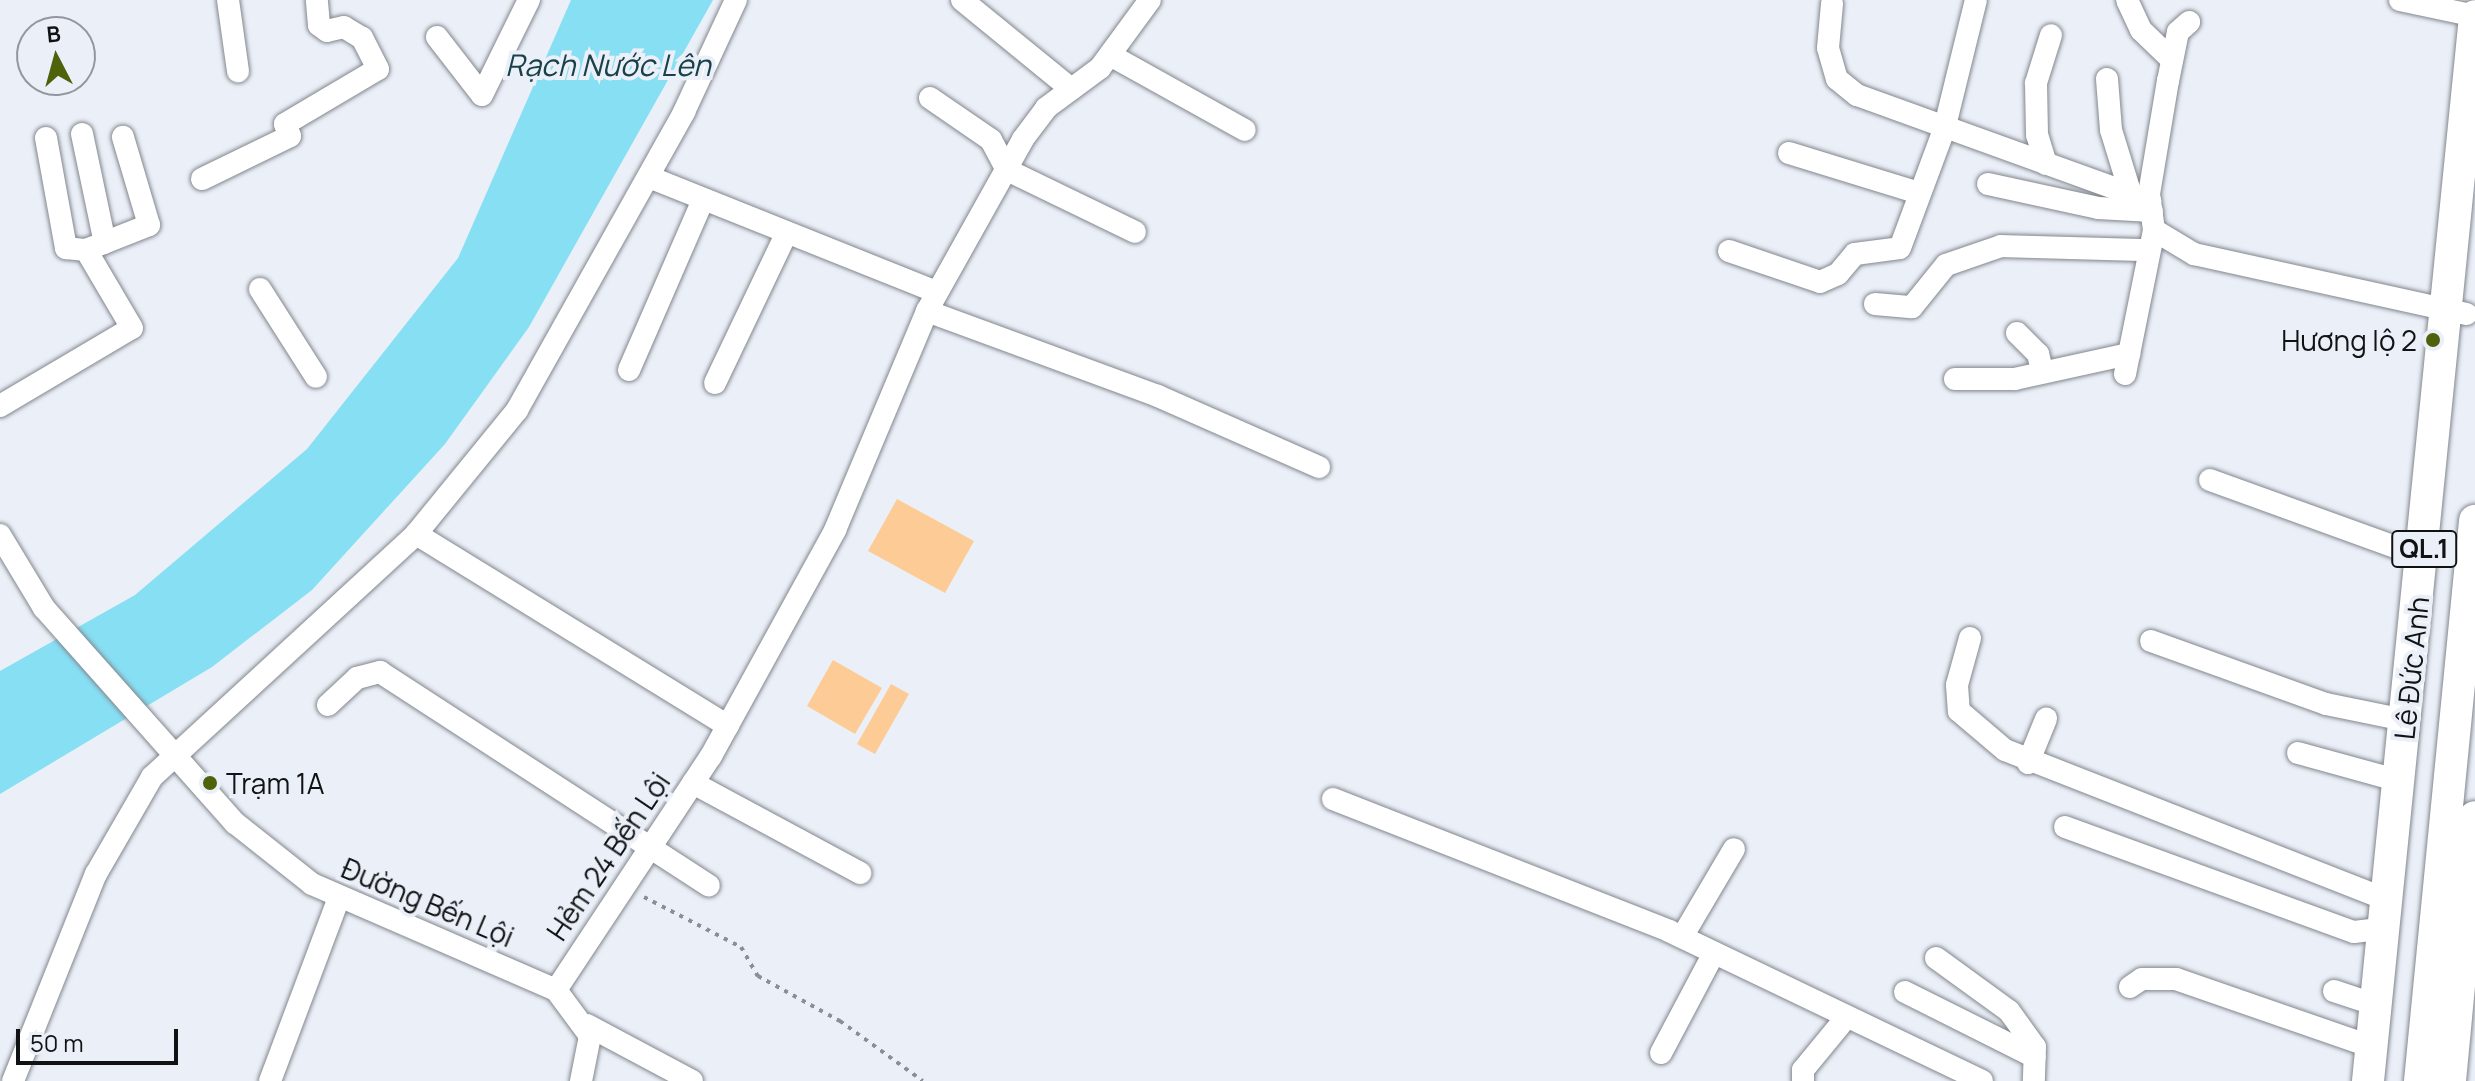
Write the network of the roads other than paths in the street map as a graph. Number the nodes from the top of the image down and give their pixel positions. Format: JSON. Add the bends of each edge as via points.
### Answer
{"nodes":[{"id":1,"x":228,"y":0,"type":"edge"},
{"id":2,"x":317,"y":0,"type":"edge"},
{"id":3,"x":529,"y":0,"type":"edge"},
{"id":4,"x":736,"y":0,"type":"edge"},
{"id":5,"x":962,"y":0,"type":"edge"},
{"id":6,"x":1150,"y":0,"type":"edge"},
{"id":7,"x":1976,"y":0,"type":"edge"},
{"id":8,"x":2127,"y":0,"type":"edge"},
{"id":9,"x":2400,"y":0,"type":"edge"},
{"id":10,"x":1832,"y":4,"type":"dead end"},
{"id":11,"x":2475,"y":16,"type":"edge"},
{"id":12,"x":2189,"y":22,"type":"dead end"},
{"id":13,"x":2051,"y":35,"type":"dead end"},
{"id":14,"x":437,"y":37,"type":"dead end"},
{"id":15,"x":1110,"y":55,"type":"junction"},
{"id":16,"x":2172,"y":60,"type":"junction"},
{"id":17,"x":238,"y":71,"type":"dead end"},
{"id":18,"x":2107,"y":79,"type":"dead end"},
{"id":19,"x":1071,"y":89,"type":"junction"},
{"id":20,"x":930,"y":98,"type":"dead end"},
{"id":21,"x":1245,"y":130,"type":"dead end"},
{"id":22,"x":1944,"y":130,"type":"junction"},
{"id":23,"x":82,"y":134,"type":"dead end"},
{"id":24,"x":123,"y":137,"type":"dead end"},
{"id":25,"x":46,"y":138,"type":"dead end"},
{"id":26,"x":1789,"y":153,"type":"dead end"},
{"id":27,"x":2046,"y":164,"type":"junction"},
{"id":28,"x":1007,"y":170,"type":"junction"},
{"id":29,"x":649,"y":177,"type":"junction"},
{"id":30,"x":202,"y":179,"type":"dead end"},
{"id":31,"x":1988,"y":184,"type":"dead end"},
{"id":32,"x":1919,"y":193,"type":"junction"},
{"id":33,"x":703,"y":200,"type":"junction"},
{"id":34,"x":2147,"y":217,"type":"junction"},
{"id":35,"x":2475,"y":224,"type":"edge"},
{"id":36,"x":1135,"y":232,"type":"dead end"},
{"id":37,"x":785,"y":236,"type":"junction"},
{"id":38,"x":95,"y":247,"type":"junction"},
{"id":39,"x":1729,"y":251,"type":"dead end"},
{"id":40,"x":260,"y":289,"type":"dead end"},
{"id":41,"x":932,"y":302,"type":"junction"},
{"id":42,"x":1875,"y":304,"type":"dead end"},
{"id":43,"x":2456,"y":312,"type":"junction"},
{"id":44,"x":2017,"y":333,"type":"dead end"},
{"id":45,"x":629,"y":370,"type":"dead end"},
{"id":46,"x":2042,"y":370,"type":"junction"},
{"id":47,"x":316,"y":377,"type":"dead end"},
{"id":48,"x":1955,"y":379,"type":"dead end"},
{"id":49,"x":715,"y":383,"type":"dead end"},
{"id":50,"x":0,"y":406,"type":"edge"},
{"id":51,"x":1319,"y":467,"type":"dead end"},
{"id":52,"x":2210,"y":480,"type":"dead end"},
{"id":53,"x":2475,"y":521,"type":"edge"},
{"id":54,"x":416,"y":534,"type":"junction"},
{"id":55,"x":0,"y":535,"type":"edge"},
{"id":56,"x":2423,"y":557,"type":"junction"},
{"id":57,"x":1970,"y":638,"type":"dead end"},
{"id":58,"x":2151,"y":641,"type":"dead end"},
{"id":59,"x":328,"y":705,"type":"dead end"},
{"id":60,"x":2046,"y":719,"type":"dead end"},
{"id":61,"x":2404,"y":720,"type":"junction"},
{"id":62,"x":728,"y":726,"type":"junction"},
{"id":63,"x":2298,"y":753,"type":"dead end"},
{"id":64,"x":179,"y":756,"type":"junction"},
{"id":65,"x":2028,"y":763,"type":"junction"},
{"id":66,"x":2400,"y":781,"type":"junction"},
{"id":67,"x":693,"y":783,"type":"junction"},
{"id":68,"x":1333,"y":799,"type":"dead end"},
{"id":69,"x":2475,"y":817,"type":"edge"},
{"id":70,"x":2065,"y":827,"type":"dead end"},
{"id":71,"x":650,"y":848,"type":"junction"},
{"id":72,"x":1734,"y":849,"type":"dead end"},
{"id":73,"x":860,"y":873,"type":"dead end"},
{"id":74,"x":709,"y":886,"type":"dead end"},
{"id":75,"x":339,"y":897,"type":"junction"},
{"id":76,"x":2387,"y":914,"type":"junction"},
{"id":77,"x":1682,"y":937,"type":"junction"},
{"id":78,"x":1714,"y":953,"type":"junction"},
{"id":79,"x":1936,"y":958,"type":"dead end"},
{"id":80,"x":2130,"y":987,"type":"dead end"},
{"id":81,"x":556,"y":990,"type":"junction"},
{"id":82,"x":2334,"y":991,"type":"dead end"},
{"id":83,"x":1905,"y":992,"type":"dead end"},
{"id":84,"x":2376,"y":1005,"type":"junction"},
{"id":85,"x":1845,"y":1019,"type":"junction"},
{"id":86,"x":587,"y":1025,"type":"junction"},
{"id":87,"x":2372,"y":1047,"type":"junction"},
{"id":88,"x":1661,"y":1053,"type":"dead end"},
{"id":89,"x":2035,"y":1057,"type":"junction"},
{"id":90,"x":13,"y":1081,"type":"edge"},
{"id":91,"x":270,"y":1081,"type":"edge"},
{"id":92,"x":581,"y":1081,"type":"edge"},
{"id":93,"x":692,"y":1081,"type":"edge"},
{"id":94,"x":1803,"y":1081,"type":"edge"},
{"id":95,"x":1982,"y":1081,"type":"edge"},
{"id":96,"x":2034,"y":1081,"type":"edge"},
{"id":97,"x":2368,"y":1081,"type":"edge"},
{"id":98,"x":2388,"y":1081,"type":"edge"},
{"id":99,"x":2420,"y":1081,"type":"edge"},
{"id":100,"x":2450,"y":1081,"type":"edge"}],
"edges":[{"from":1,"to":17,"type":"street"},
{"from":2,"to":30,"type":"street","via":[[319,25],[327,31],[344,27],[362,38],[378,69],[285,124],[290,136]]},
{"from":3,"to":14,"type":"street","via":[[482,95]]},
{"from":4,"to":29,"type":"street"},
{"from":5,"to":19,"type":"street"},
{"from":6,"to":15,"type":"street","name":"Hẻm 24 Bến Lội"},
{"from":7,"to":22,"type":"street"},
{"from":8,"to":16,"type":"street","via":[[2141,30]]},
{"from":9,"to":11,"type":"street"},
{"from":10,"to":22,"type":"street","via":[[1828,48],[1837,79],[1857,95]]},
{"from":11,"to":43,"type":"highway","name":"Lê Đức Anh","number":"QL.1"},
{"from":12,"to":16,"type":"street","via":[[2178,32]]},
{"from":13,"to":27,"type":"street","via":[[2036,83],[2037,135]]},
{"from":15,"to":19,"type":"street","name":"Hẻm 24 Bến Lội"},
{"from":15,"to":21,"type":"street"},
{"from":16,"to":34,"type":"street"},
{"from":18,"to":34,"type":"street","via":[[2111,130]]},
{"from":19,"to":28,"type":"street","name":"Hẻm 24 Bến Lội","via":[[1046,108]]},
{"from":20,"to":28,"type":"street","via":[[991,140]]},
{"from":22,"to":27,"type":"street"},
{"from":22,"to":32,"type":"street"},
{"from":23,"to":38,"type":"street"},
{"from":24,"to":38,"type":"street","via":[[149,225]]},
{"from":25,"to":38,"type":"street","via":[[66,248]]},
{"from":26,"to":32,"type":"street"},
{"from":27,"to":34,"type":"street"},
{"from":28,"to":36,"type":"street"},
{"from":28,"to":41,"type":"street","name":"Hẻm 24 Bến Lội"},
{"from":29,"to":33,"type":"street"},
{"from":29,"to":54,"type":"street","via":[[545,369]]},
{"from":31,"to":34,"type":"street"},
{"from":32,"to":39,"type":"street","via":[[1900,248],[1855,254],[1838,274],[1820,282]]},
{"from":33,"to":37,"type":"street"},
{"from":33,"to":45,"type":"street"},
{"from":34,"to":42,"type":"street","via":[[2001,246],[1946,265],[1912,307]]},
{"from":34,"to":43,"type":"street","via":[[2194,254]]},
{"from":34,"to":46,"type":"street","via":[[2127,364]]},
{"from":35,"to":43,"type":"highway","name":"Lê Đức Anh","number":"QL.1"},
{"from":37,"to":41,"type":"street"},
{"from":37,"to":49,"type":"street"},
{"from":38,"to":50,"type":"street","via":[[132,328]]},
{"from":40,"to":47,"type":"street"},
{"from":41,"to":51,"type":"street"},
{"from":41,"to":62,"type":"street","name":"Hẻm 24 Bến Lội","via":[[835,530]]},
{"from":43,"to":56,"type":"highway","name":"Lê Đức Anh","number":"QL.1"},
{"from":43,"to":98,"type":"highway","name":"Lê Đức Anh","number":"QL.1"},
{"from":44,"to":46,"type":"street","via":[[2038,354]]},
{"from":46,"to":48,"type":"street","via":[[2015,379]]},
{"from":52,"to":56,"type":"street"},
{"from":53,"to":99,"type":"highway","name":"Lê Đức Anh","number":"QL.1"},
{"from":54,"to":62,"type":"street"},
{"from":54,"to":64,"type":"street","via":[[255,677]]},
{"from":55,"to":64,"type":"street","name":"Đường Bến Lội","via":[[59,624]]},
{"from":56,"to":61,"type":"highway","name":"Lê Đức Anh","number":"QL.1"},
{"from":57,"to":65,"type":"street","via":[[1957,685],[1959,711]]},
{"from":58,"to":61,"type":"street","via":[[2326,704]]},
{"from":59,"to":71,"type":"street","via":[[357,678],[380,672]]},
{"from":60,"to":65,"type":"street"},
{"from":61,"to":66,"type":"highway","name":"Lê Đức Anh","number":"QL.1"},
{"from":62,"to":67,"type":"street","name":"Hẻm 24 Bến Lội"},
{"from":63,"to":66,"type":"street"},
{"from":64,"to":75,"type":"street","name":"Đường Bến Lội","via":[[235,823],[312,884]]},
{"from":64,"to":90,"type":"street","via":[[152,777],[96,874]]},
{"from":65,"to":76,"type":"street"},
{"from":66,"to":76,"type":"highway","name":"Lê Đức Anh","number":"QL.1"},
{"from":67,"to":71,"type":"street","name":"Hẻm 24 Bến Lội"},
{"from":67,"to":73,"type":"street"},
{"from":68,"to":77,"type":"street"},
{"from":69,"to":100,"type":"highway"},
{"from":70,"to":76,"type":"street","via":[[2354,932]]},
{"from":71,"to":74,"type":"street"},
{"from":71,"to":81,"type":"street","name":"Hẻm 24 Bến Lội"},
{"from":72,"to":77,"type":"street"},
{"from":75,"to":81,"type":"street","name":"Đường Bến Lội"},
{"from":75,"to":91,"type":"street"},
{"from":76,"to":84,"type":"highway","name":"Lê Đức Anh","number":"QL.1"},
{"from":77,"to":78,"type":"street"},
{"from":78,"to":85,"type":"street"},
{"from":78,"to":88,"type":"street"},
{"from":79,"to":89,"type":"street","via":[[2009,1011],[2035,1047]]},
{"from":80,"to":87,"type":"street","via":[[2142,979],[2189,983]]},
{"from":81,"to":86,"type":"street","name":"Đường Bến Lội"},
{"from":82,"to":84,"type":"street"},
{"from":83,"to":89,"type":"street"},
{"from":84,"to":87,"type":"highway","name":"Lê Đức Anh","number":"QL.1"},
{"from":85,"to":94,"type":"street","via":[[1803,1070]]},
{"from":85,"to":95,"type":"street"},
{"from":86,"to":92,"type":"street"},
{"from":86,"to":93,"type":"street"},
{"from":87,"to":97,"type":"highway","name":"Lê Đức Anh","number":"QL.1"},
{"from":89,"to":96,"type":"street"}]}
